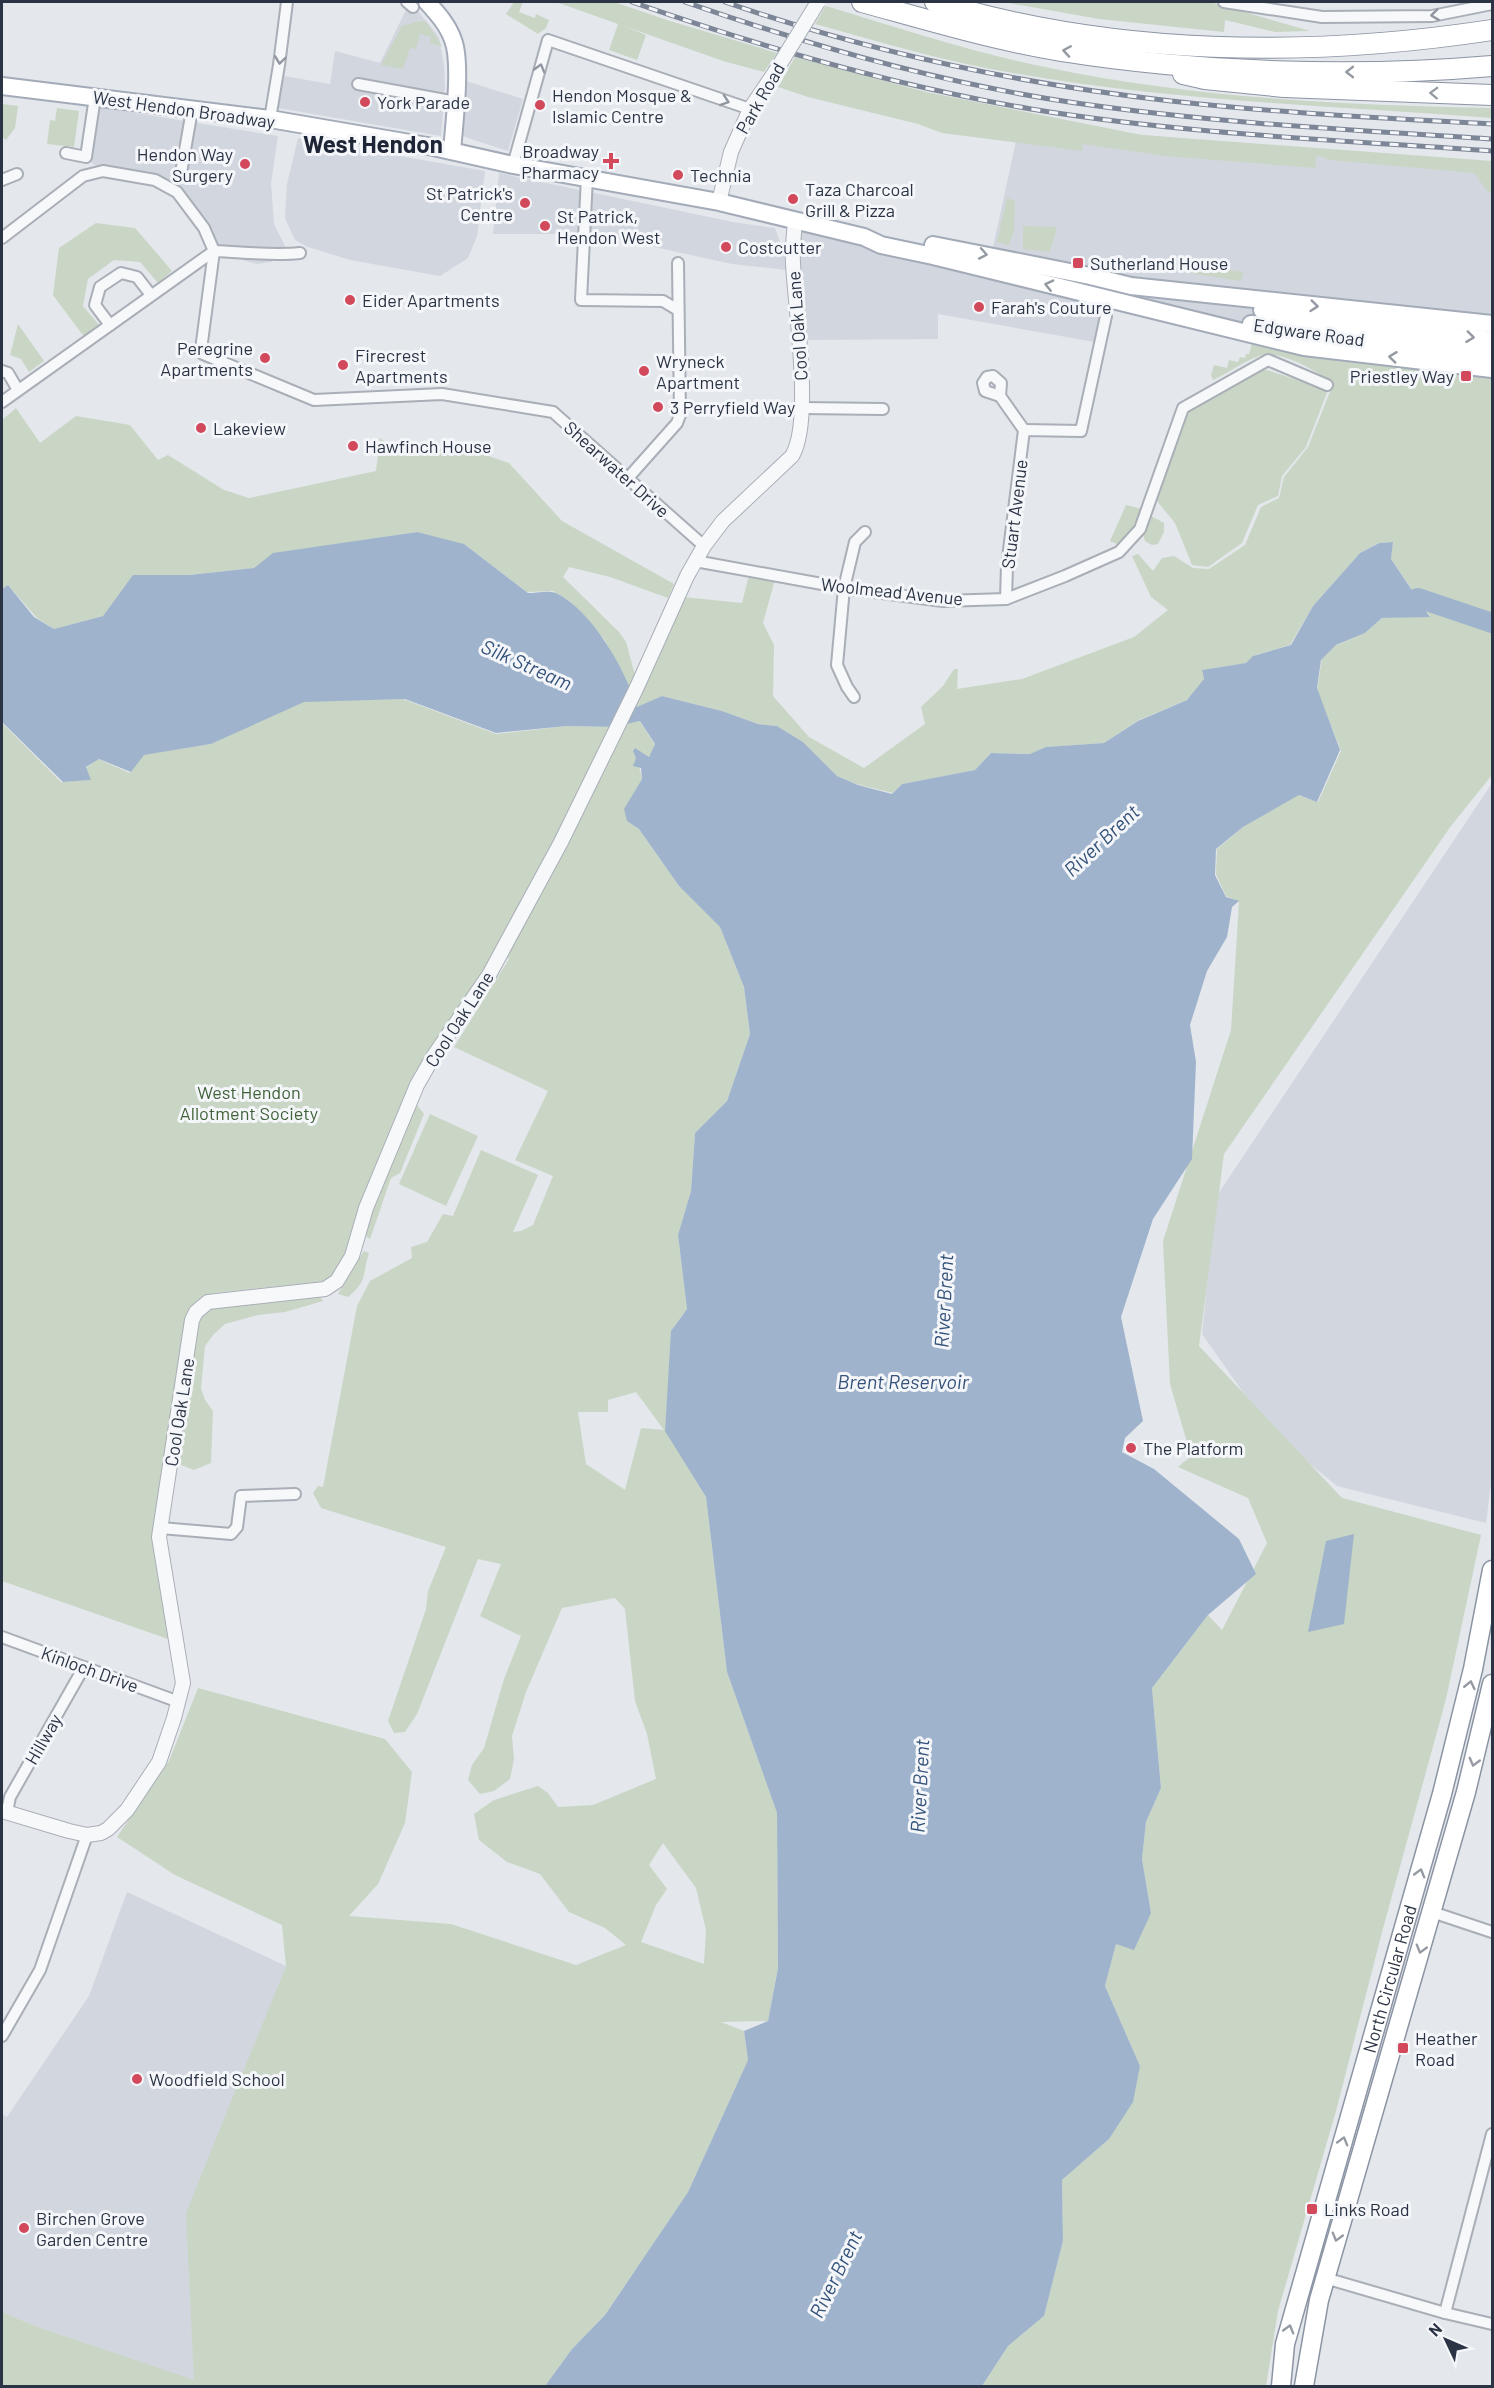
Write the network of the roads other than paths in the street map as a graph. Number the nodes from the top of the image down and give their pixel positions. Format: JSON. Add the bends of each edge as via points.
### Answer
{"nodes":[{"id":1,"x":287,"y":2,"type":"edge"},
{"id":2,"x":818,"y":2,"type":"edge"},
{"id":3,"x":862,"y":2,"type":"edge"},
{"id":4,"x":935,"y":2,"type":"edge"},
{"id":5,"x":960,"y":2,"type":"edge"},
{"id":6,"x":1224,"y":2,"type":"edge"},
{"id":7,"x":416,"y":3,"type":"edge"},
{"id":8,"x":1492,"y":4,"type":"edge"},
{"id":9,"x":1492,"y":22,"type":"edge"},
{"id":10,"x":1492,"y":30,"type":"edge"},
{"id":11,"x":1125,"y":59,"type":"junction"},
{"id":12,"x":1492,"y":66,"type":"edge"},
{"id":13,"x":358,"y":84,"type":"dead end"},
{"id":14,"x":2,"y":86,"type":"edge"},
{"id":15,"x":1492,"y":95,"type":"edge"},
{"id":16,"x":94,"y":97,"type":"junction"},
{"id":17,"x":456,"y":102,"type":"junction"},
{"id":18,"x":750,"y":109,"type":"junction"},
{"id":19,"x":192,"y":110,"type":"junction"},
{"id":20,"x":270,"y":119,"type":"junction"},
{"id":21,"x":452,"y":151,"type":"junction"},
{"id":22,"x":66,"y":153,"type":"dead end"},
{"id":23,"x":513,"y":165,"type":"junction"},
{"id":24,"x":180,"y":173,"type":"dead end"},
{"id":25,"x":17,"y":174,"type":"dead end"},
{"id":26,"x":587,"y":177,"type":"junction"},
{"id":27,"x":2,"y":180,"type":"edge"},
{"id":28,"x":719,"y":202,"type":"junction"},
{"id":29,"x":795,"y":221,"type":"junction"},
{"id":30,"x":864,"y":237,"type":"junction"},
{"id":31,"x":2,"y":238,"type":"edge"},
{"id":32,"x":214,"y":251,"type":"junction"},
{"id":33,"x":300,"y":253,"type":"dead end"},
{"id":34,"x":678,"y":263,"type":"dead end"},
{"id":35,"x":1131,"y":286,"type":"junction"},
{"id":36,"x":151,"y":295,"type":"junction"},
{"id":37,"x":1126,"y":304,"type":"junction"},
{"id":38,"x":678,"y":310,"type":"junction"},
{"id":39,"x":1106,"y":316,"type":"dead end"},
{"id":40,"x":1492,"y":324,"type":"edge"},
{"id":41,"x":110,"y":325,"type":"junction"},
{"id":42,"x":1492,"y":340,"type":"edge"},
{"id":43,"x":1492,"y":355,"type":"edge"},
{"id":44,"x":1492,"y":369,"type":"edge"},
{"id":45,"x":2,"y":371,"type":"edge"},
{"id":46,"x":1327,"y":385,"type":"dead end"},
{"id":47,"x":18,"y":390,"type":"junction"},
{"id":48,"x":1000,"y":396,"type":"dead end"},
{"id":49,"x":2,"y":402,"type":"edge"},
{"id":50,"x":802,"y":408,"type":"junction"},
{"id":51,"x":883,"y":409,"type":"dead end"},
{"id":52,"x":1024,"y":430,"type":"junction"},
{"id":53,"x":628,"y":477,"type":"junction"},
{"id":54,"x":865,"y":532,"type":"dead end"},
{"id":55,"x":704,"y":546,"type":"junction"},
{"id":56,"x":695,"y":561,"type":"junction"},
{"id":57,"x":844,"y":588,"type":"junction"},
{"id":58,"x":1006,"y":599,"type":"junction"},
{"id":59,"x":854,"y":698,"type":"dead end"},
{"id":60,"x":296,"y":1494,"type":"dead end"},
{"id":61,"x":160,"y":1528,"type":"junction"},
{"id":62,"x":1492,"y":1570,"type":"edge"},
{"id":63,"x":2,"y":1637,"type":"edge"},
{"id":64,"x":84,"y":1667,"type":"junction"},
{"id":65,"x":1492,"y":1684,"type":"edge"},
{"id":66,"x":179,"y":1702,"type":"junction"},
{"id":67,"x":4,"y":1811,"type":"edge"},
{"id":68,"x":87,"y":1835,"type":"junction"},
{"id":69,"x":1432,"y":1912,"type":"junction"},
{"id":70,"x":1492,"y":1932,"type":"edge"},
{"id":71,"x":2,"y":2036,"type":"edge"},
{"id":72,"x":1492,"y":2134,"type":"edge"},
{"id":73,"x":1325,"y":2278,"type":"junction"},
{"id":74,"x":1445,"y":2313,"type":"junction"},
{"id":75,"x":1492,"y":2324,"type":"edge"},
{"id":76,"x":1281,"y":2386,"type":"edge"},
{"id":77,"x":1304,"y":2386,"type":"edge"}],
"edges":[{"from":1,"to":20,"type":"street","one_way":true},
{"from":2,"to":18,"type":"street","name":"Park Road","bridge":true},
{"from":11,"to":3,"type":"highway","one_way":true,"via":[[1059,50]]},
{"from":4,"to":10,"type":"highway","via":[[1079,34],[1177,46],[1374,44]]},
{"from":5,"to":9,"type":"highway","via":[[1068,24],[1181,36],[1346,37]]},
{"from":8,"to":6,"type":"street","one_way":true,"via":[[1432,16],[1322,17]]},
{"from":7,"to":17,"type":"main road","via":[[444,23],[454,41]]},
{"from":12,"to":11,"type":"highway","one_way":true,"via":[[1296,72]]},
{"from":15,"to":11,"type":"highway","one_way":true,"via":[[1284,87],[1205,79]]},
{"from":13,"to":17,"type":"street"},
{"from":14,"to":16,"type":"main road","name":"West Hendon Broadway"},
{"from":16,"to":19,"type":"main road","name":"West Hendon Broadway"},
{"from":16,"to":22,"type":"street","via":[[86,157]]},
{"from":17,"to":21,"type":"main road"},
{"from":23,"to":18,"type":"street","one_way":true,"via":[[548,40]]},
{"from":18,"to":28,"type":"street","name":"Park Road","via":[[731,152]]},
{"from":19,"to":20,"type":"main road","name":"West Hendon Broadway"},
{"from":19,"to":24,"type":"street"},
{"from":20,"to":21,"type":"main road","name":"West Hendon Broadway"},
{"from":21,"to":23,"type":"main road","name":"West Hendon Broadway"},
{"from":23,"to":26,"type":"main road","name":"West Hendon Broadway"},
{"from":25,"to":27,"type":"street"},
{"from":26,"to":28,"type":"main road","name":"West Hendon Broadway"},
{"from":26,"to":38,"type":"street","via":[[581,300],[663,301]]},
{"from":28,"to":29,"type":"main road","name":"West Hendon Broadway"},
{"from":29,"to":30,"type":"main road","name":"West Hendon Broadway"},
{"from":29,"to":50,"type":"street","name":"Cool Oak Lane","via":[[793,261]]},
{"from":30,"to":35,"type":"main road","one_way":true,"via":[[885,236]]},
{"from":37,"to":30,"type":"main road","one_way":true,"via":[[881,246]]},
{"from":31,"to":32,"type":"street","via":[[83,176],[103,171],[155,180],[177,192],[204,228]]},
{"from":32,"to":33,"type":"street","via":[[273,256]]},
{"from":32,"to":36,"type":"street"},
{"from":32,"to":53,"type":"street","name":"Shearwater Drive","via":[[203,354],[314,400],[442,394],[553,412]]},
{"from":34,"to":38,"type":"street"},
{"from":35,"to":40,"type":"main road","one_way":true},
{"from":35,"to":42,"type":"main road","name":"Edgware Road","one_way":true,"via":[[1308,319]]},
{"from":36,"to":41,"type":"street"},
{"from":36,"to":41,"type":"street","via":[[137,277],[121,273],[100,287],[95,305]]},
{"from":37,"to":43,"type":"main road","name":"Edgware Road","via":[[1313,334]]},
{"from":44,"to":37,"type":"main road","one_way":true,"via":[[1304,347]]},
{"from":38,"to":53,"type":"street","via":[[680,415]]},
{"from":39,"to":52,"type":"street","via":[[1081,431]]},
{"from":41,"to":47,"type":"street"},
{"from":45,"to":47,"type":"street","via":[[8,373]]},
{"from":46,"to":58,"type":"street","name":"Woolmead Avenue","via":[[1268,360],[1183,408],[1140,529],[1119,552]]},
{"from":47,"to":49,"type":"street"},
{"from":48,"to":52,"type":"street"},
{"from":50,"to":51,"type":"street"},
{"from":50,"to":55,"type":"street","name":"Cool Oak Lane","via":[[800,437],[792,456],[723,521]]},
{"from":52,"to":58,"type":"street","name":"Stuart Avenue"},
{"from":53,"to":55,"type":"street","name":"Shearwater Drive"},
{"from":54,"to":57,"type":"street","via":[[855,542]]},
{"from":55,"to":56,"type":"street","name":"Cool Oak Lane"},
{"from":56,"to":57,"type":"street","name":"Woolmead Avenue"},
{"from":56,"to":61,"type":"street","name":"Cool Oak Lane","via":[[561,842],[489,975],[417,1085],[366,1208],[352,1256],[337,1281],[325,1289],[208,1302],[196,1312]]},
{"from":57,"to":58,"type":"street","name":"Woolmead Avenue","via":[[943,601]]},
{"from":57,"to":59,"type":"street","via":[[837,665]]},
{"from":60,"to":61,"type":"street","via":[[241,1496],[237,1527],[231,1534]]},
{"from":61,"to":66,"type":"street","name":"Cool Oak Lane","via":[[183,1683]]},
{"from":76,"to":62,"type":"highway","name":"North Circular Road","one_way":true,"via":[[1285,2344],[1459,1729]]},
{"from":63,"to":64,"type":"street","name":"Kinloch Drive"},
{"from":64,"to":66,"type":"street","name":"Kinloch Drive"},
{"from":64,"to":67,"type":"street","name":"Hillway"},
{"from":65,"to":69,"type":"highway","name":"North Circular Road","one_way":true},
{"from":66,"to":68,"type":"street","name":"Cool Oak Lane","via":[[159,1762],[146,1783],[116,1822],[101,1833]]},
{"from":67,"to":68,"type":"street"},
{"from":68,"to":71,"type":"street","via":[[40,1970]]},
{"from":69,"to":70,"type":"street"},
{"from":69,"to":73,"type":"highway","name":"North Circular Road","one_way":true},
{"from":72,"to":74,"type":"street"},
{"from":73,"to":74,"type":"street"},
{"from":73,"to":77,"type":"highway","name":"North Circular Road"},
{"from":74,"to":75,"type":"street"}]}
